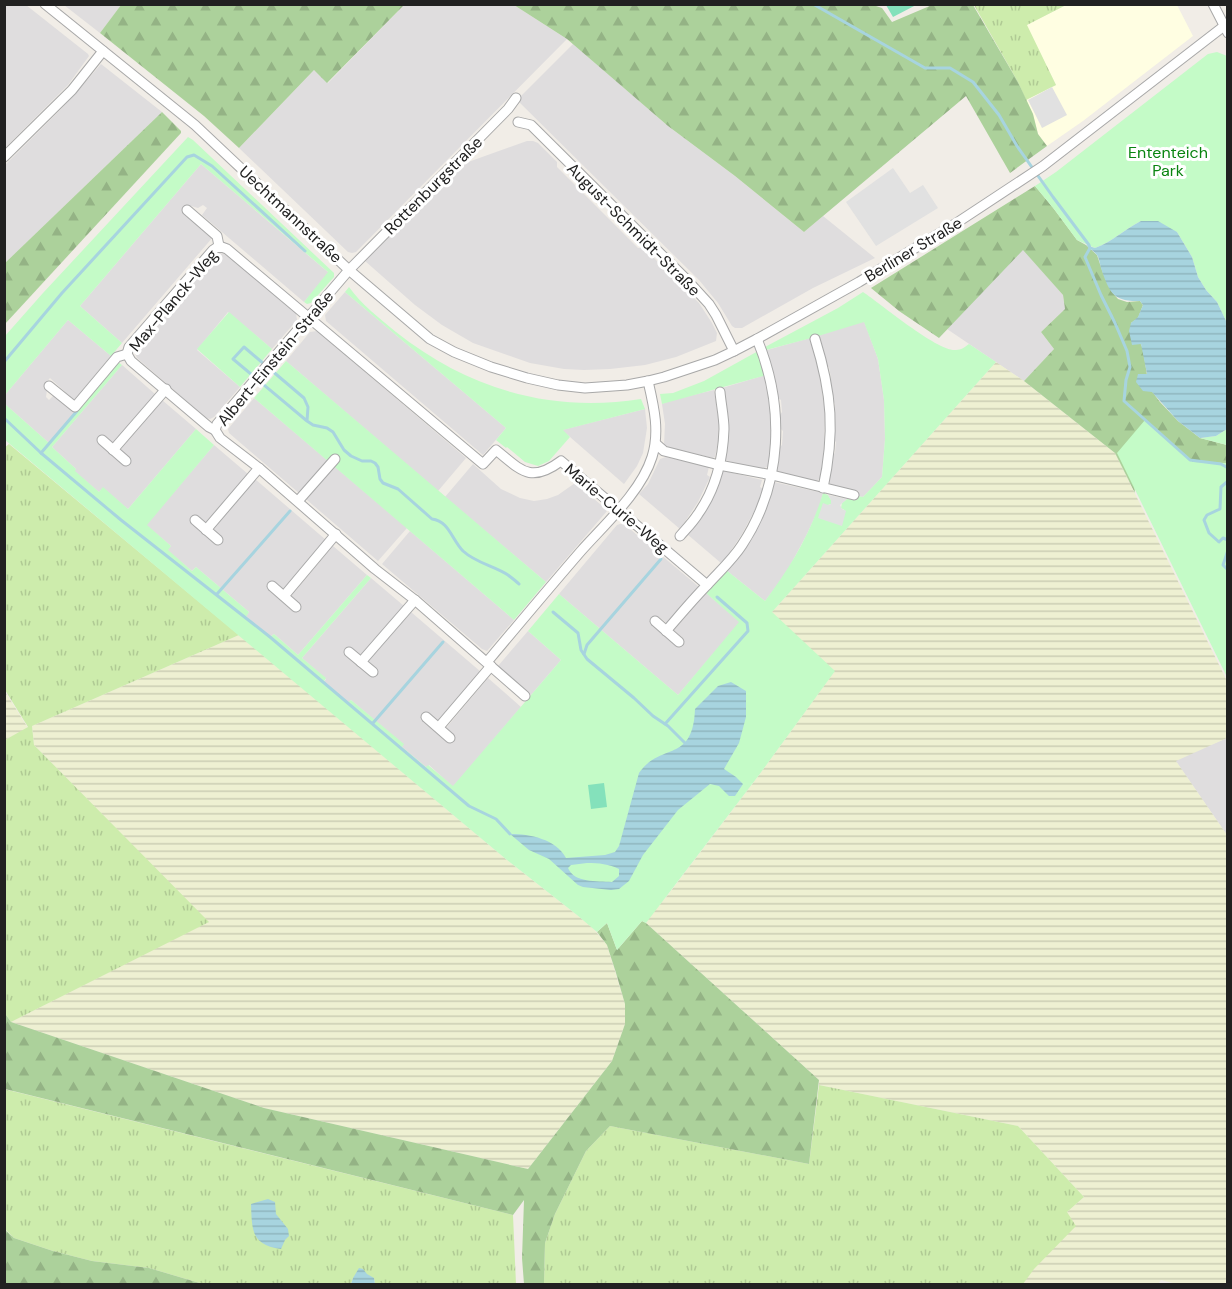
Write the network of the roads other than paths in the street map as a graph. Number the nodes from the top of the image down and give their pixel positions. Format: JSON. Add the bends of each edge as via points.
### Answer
{"nodes":[{"id":1,"x":45,"y":4,"type":"edge"},
{"id":2,"x":1213,"y":4,"type":"edge"},
{"id":3,"x":1226,"y":27,"type":"edge"},
{"id":4,"x":103,"y":51,"type":"junction"},
{"id":5,"x":516,"y":98,"type":"dead end"},
{"id":6,"x":518,"y":122,"type":"dead end"},
{"id":7,"x":4,"y":157,"type":"edge"},
{"id":8,"x":187,"y":210,"type":"dead end"},
{"id":9,"x":219,"y":246,"type":"junction"},
{"id":10,"x":349,"y":270,"type":"junction"},
{"id":11,"x":309,"y":317,"type":"junction"},
{"id":12,"x":758,"y":339,"type":"junction"},
{"id":13,"x":815,"y":339,"type":"dead end"},
{"id":14,"x":734,"y":351,"type":"junction"},
{"id":15,"x":127,"y":354,"type":"junction"},
{"id":16,"x":648,"y":381,"type":"junction"},
{"id":17,"x":558,"y":385,"type":"joint"},
{"id":18,"x":49,"y":386,"type":"dead end"},
{"id":19,"x":166,"y":389,"type":"junction"},
{"id":20,"x":720,"y":392,"type":"dead end"},
{"id":21,"x":215,"y":430,"type":"junction"},
{"id":22,"x":102,"y":440,"type":"dead end"},
{"id":23,"x":656,"y":444,"type":"junction"},
{"id":24,"x":113,"y":450,"type":"junction"},
{"id":25,"x":334,"y":459,"type":"dead end"},
{"id":26,"x":126,"y":461,"type":"dead end"},
{"id":27,"x":719,"y":465,"type":"junction"},
{"id":28,"x":259,"y":468,"type":"junction"},
{"id":29,"x":772,"y":475,"type":"junction"},
{"id":30,"x":823,"y":488,"type":"junction"},
{"id":31,"x":854,"y":495,"type":"dead end"},
{"id":32,"x":298,"y":501,"type":"junction"},
{"id":33,"x":618,"y":509,"type":"junction"},
{"id":34,"x":195,"y":520,"type":"dead end"},
{"id":35,"x":206,"y":530,"type":"junction"},
{"id":36,"x":336,"y":534,"type":"junction"},
{"id":37,"x":680,"y":536,"type":"dead end"},
{"id":38,"x":218,"y":540,"type":"dead end"},
{"id":39,"x":707,"y":585,"type":"junction"},
{"id":40,"x":272,"y":586,"type":"dead end"},
{"id":41,"x":284,"y":596,"type":"junction"},
{"id":42,"x":415,"y":600,"type":"junction"},
{"id":43,"x":296,"y":607,"type":"dead end"},
{"id":44,"x":655,"y":621,"type":"dead end"},
{"id":45,"x":666,"y":631,"type":"junction"},
{"id":46,"x":679,"y":642,"type":"dead end"},
{"id":47,"x":349,"y":652,"type":"dead end"},
{"id":48,"x":361,"y":662,"type":"junction"},
{"id":49,"x":489,"y":664,"type":"junction"},
{"id":50,"x":373,"y":672,"type":"dead end"},
{"id":51,"x":525,"y":696,"type":"dead end"},
{"id":52,"x":426,"y":717,"type":"dead end"},
{"id":53,"x":439,"y":727,"type":"junction"},
{"id":54,"x":450,"y":738,"type":"dead end"}],
"edges":[{"from":1,"to":4,"type":"street","name":"Uechtmannstraße"},
{"from":2,"to":3,"type":"street"},
{"from":3,"to":12,"type":"street","name":"Berliner Straße","via":[[1043,166],[955,225]]},
{"from":4,"to":7,"type":"street","via":[[72,90]]},
{"from":4,"to":10,"type":"street","name":"Uechtmannstraße","via":[[195,125]]},
{"from":5,"to":10,"type":"street","name":"Rottenburgstraße"},
{"from":6,"to":14,"type":"street","name":"August-Schmidt-Straße","via":[[531,125],[695,288],[716,315]]},
{"from":8,"to":9,"type":"street","name":"Max-Planck-Weg","via":[[217,236]]},
{"from":9,"to":11,"type":"street","name":"Max-Planck-Weg"},
{"from":9,"to":15,"type":"street","name":"Max-Planck-Weg","via":[[136,338]]},
{"from":10,"to":11,"type":"street","name":"Albert-Einstein-Straße"},
{"from":10,"to":17,"type":"street","name":"Uechtmannstraße","via":[[420,332],[454,352],[491,367]]},
{"from":11,"to":21,"type":"street","name":"Albert-Einstein-Straße"},
{"from":11,"to":33,"type":"street","name":"Marie-Curie-Weg","via":[[483,464],[496,450],[529,473],[544,472],[561,461]]},
{"from":12,"to":14,"type":"street","name":"Berliner Straße"},
{"from":12,"to":29,"type":"street","via":[[775,405],[777,434]]},
{"from":13,"to":30,"type":"street","via":[[830,401],[829,453]]},
{"from":14,"to":16,"type":"street","name":"Berliner Straße"},
{"from":15,"to":18,"type":"street","name":"Max-Planck-Weg","via":[[117,357],[75,407]]},
{"from":15,"to":19,"type":"street","name":"Max-Planck-Weg"},
{"from":16,"to":17,"type":"street","name":"Berliner Straße","via":[[585,388]]},
{"from":16,"to":23,"type":"street","via":[[656,417]]},
{"from":19,"to":21,"type":"street","name":"Max-Planck-Weg"},
{"from":19,"to":24,"type":"street"},
{"from":20,"to":27,"type":"street","via":[[724,429]]},
{"from":21,"to":28,"type":"street","name":"Albert-Einstein-Straße"},
{"from":22,"to":24,"type":"street"},
{"from":23,"to":27,"type":"street","via":[[664,451]]},
{"from":23,"to":33,"type":"street","via":[[643,477]]},
{"from":24,"to":26,"type":"street"},
{"from":25,"to":32,"type":"street"},
{"from":27,"to":29,"type":"street"},
{"from":27,"to":37,"type":"street","via":[[706,502]]},
{"from":28,"to":32,"type":"street","name":"Albert-Einstein-Straße"},
{"from":28,"to":35,"type":"street"},
{"from":29,"to":30,"type":"street"},
{"from":29,"to":39,"type":"street","via":[[761,510],[741,546]]},
{"from":30,"to":31,"type":"street"},
{"from":32,"to":36,"type":"street","name":"Albert-Einstein-Straße"},
{"from":33,"to":39,"type":"street","name":"Marie-Curie-Weg"},
{"from":33,"to":49,"type":"street"},
{"from":34,"to":35,"type":"street"},
{"from":35,"to":38,"type":"street"},
{"from":36,"to":41,"type":"street"},
{"from":36,"to":42,"type":"street","name":"Albert-Einstein-Straße"},
{"from":39,"to":45,"type":"street"},
{"from":40,"to":41,"type":"street"},
{"from":41,"to":43,"type":"street"},
{"from":42,"to":48,"type":"street"},
{"from":42,"to":49,"type":"street","name":"Albert-Einstein-Straße"},
{"from":44,"to":45,"type":"street"},
{"from":45,"to":46,"type":"street"},
{"from":47,"to":48,"type":"street"},
{"from":48,"to":50,"type":"street"},
{"from":49,"to":51,"type":"street","name":"Albert-Einstein-Straße"},
{"from":49,"to":53,"type":"street"},
{"from":52,"to":53,"type":"street"},
{"from":53,"to":54,"type":"street"}]}
